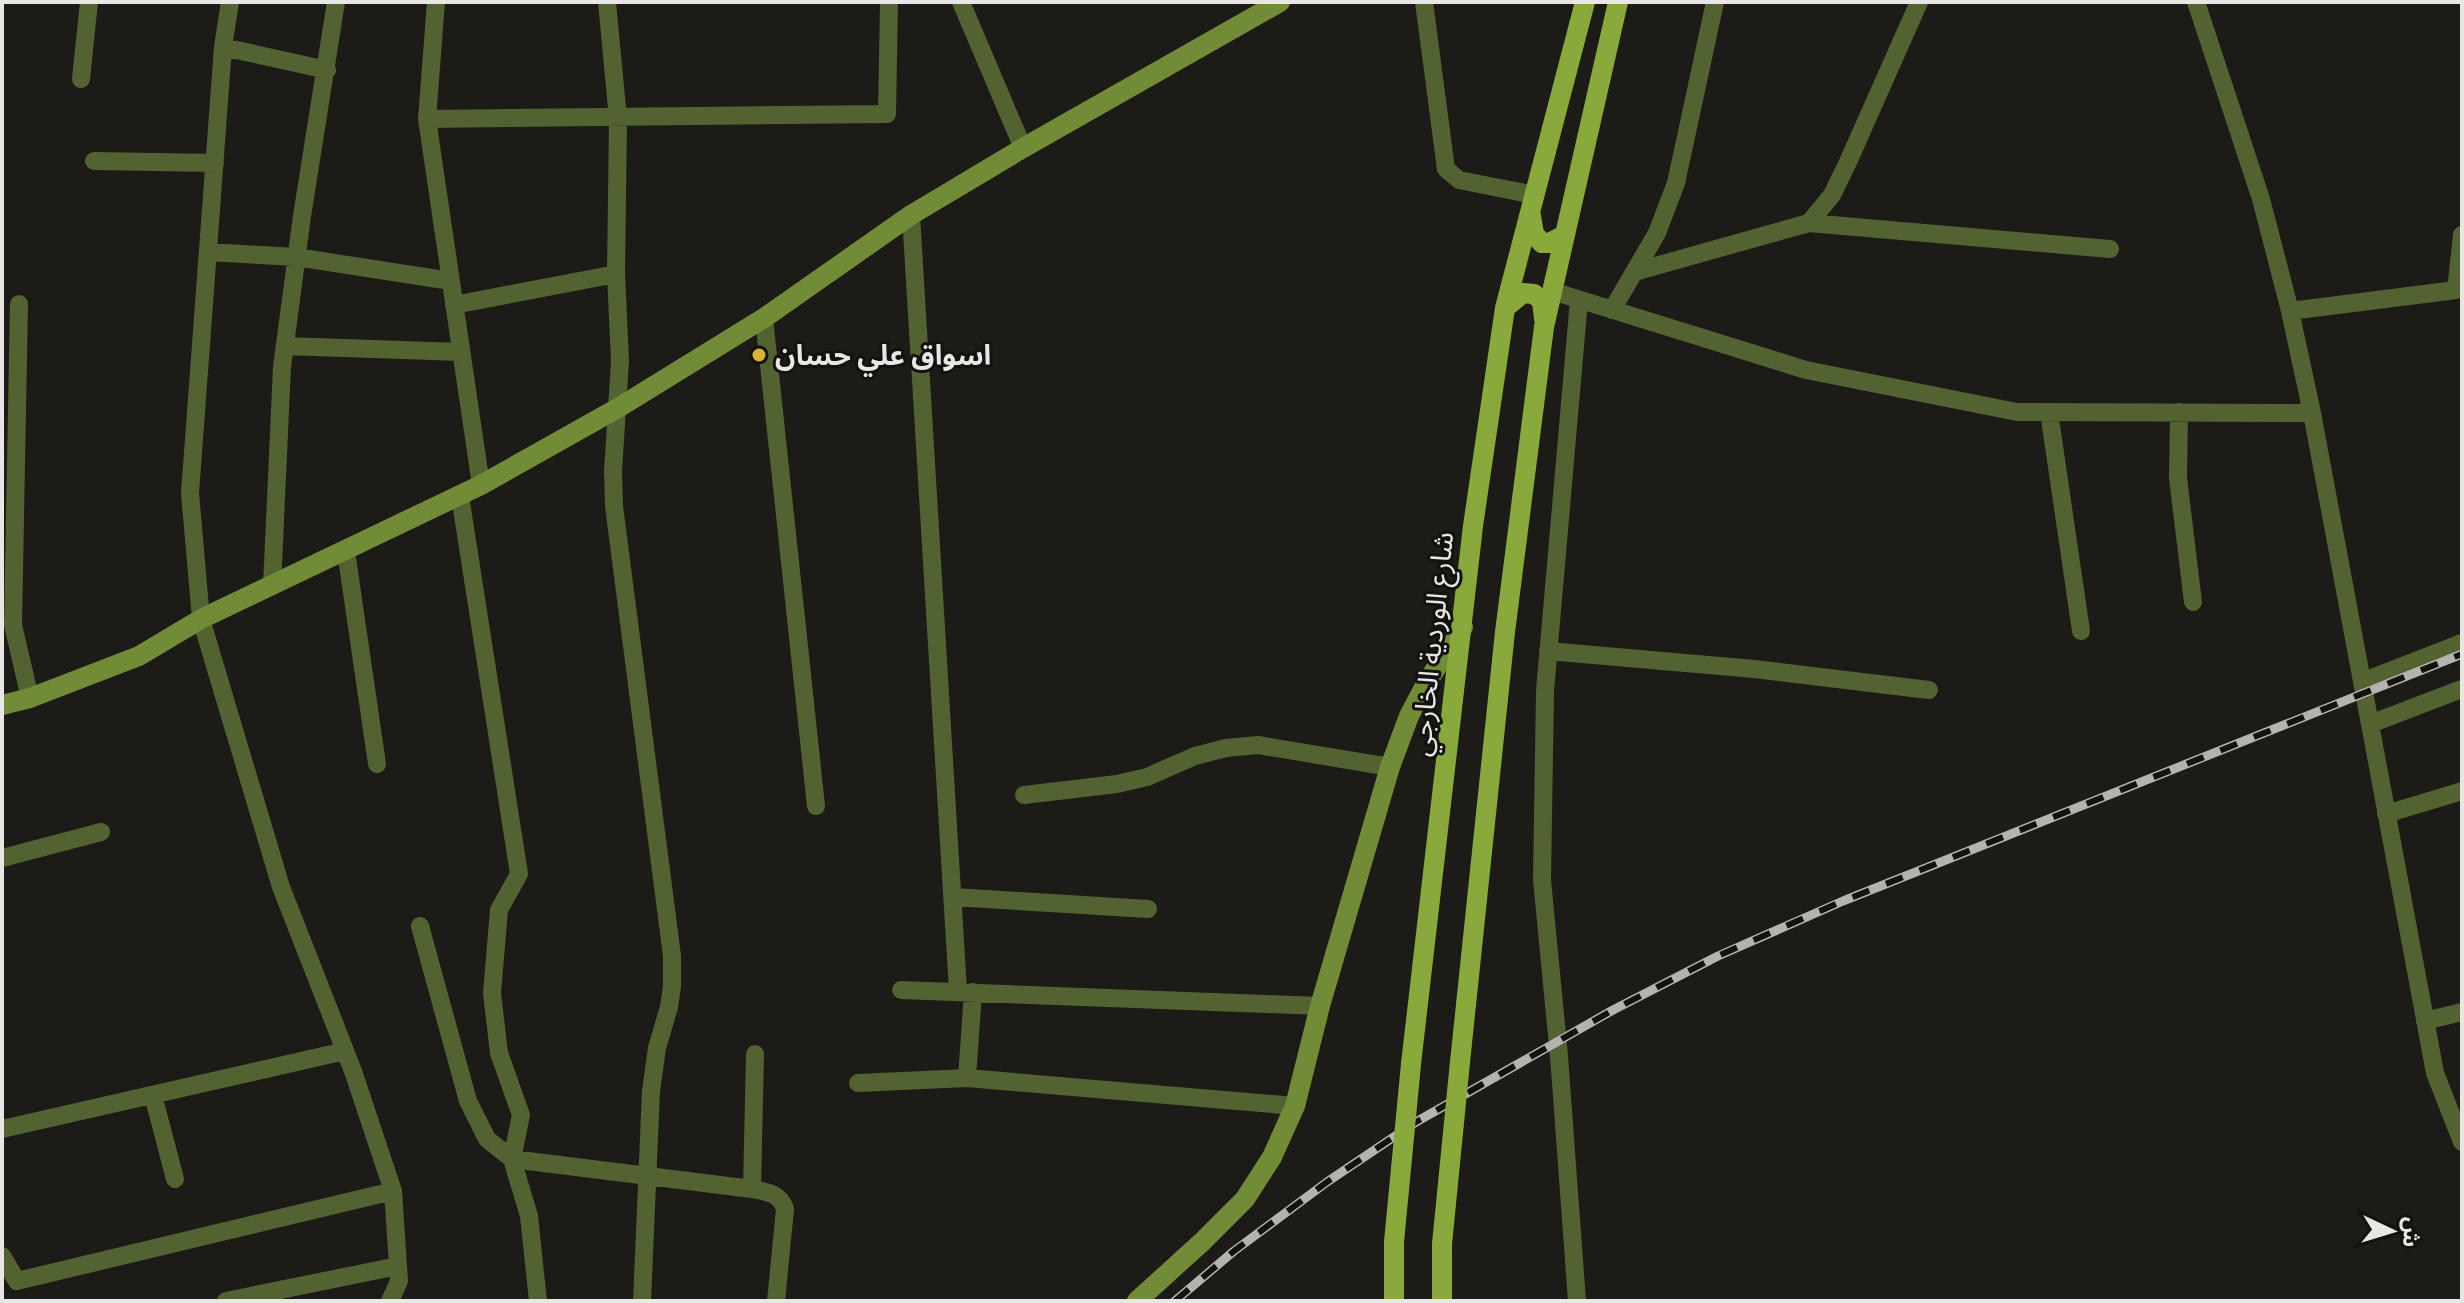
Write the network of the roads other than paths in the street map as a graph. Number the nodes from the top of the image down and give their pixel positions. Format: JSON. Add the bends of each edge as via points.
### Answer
{"nodes":[{"id":1,"x":89,"y":2,"type":"edge"},
{"id":2,"x":230,"y":2,"type":"edge"},
{"id":3,"x":336,"y":2,"type":"edge"},
{"id":4,"x":436,"y":2,"type":"edge"},
{"id":5,"x":607,"y":2,"type":"edge"},
{"id":6,"x":889,"y":2,"type":"edge"},
{"id":7,"x":961,"y":2,"type":"edge"},
{"id":8,"x":1280,"y":2,"type":"edge"},
{"id":9,"x":1424,"y":2,"type":"edge"},
{"id":10,"x":1585,"y":2,"type":"edge"},
{"id":11,"x":1618,"y":2,"type":"edge"},
{"id":12,"x":1715,"y":2,"type":"edge"},
{"id":13,"x":1919,"y":2,"type":"edge"},
{"id":14,"x":2196,"y":2,"type":"edge"},
{"id":15,"x":223,"y":47,"type":"junction"},
{"id":16,"x":327,"y":70,"type":"junction"},
{"id":17,"x":81,"y":79,"type":"dead end"},
{"id":18,"x":427,"y":119,"type":"junction"},
{"id":19,"x":618,"y":119,"type":"junction"},
{"id":20,"x":1023,"y":148,"type":"junction"},
{"id":21,"x":94,"y":161,"type":"dead end"},
{"id":22,"x":215,"y":163,"type":"junction"},
{"id":23,"x":1533,"y":204,"type":"junction"},
{"id":24,"x":911,"y":215,"type":"junction"},
{"id":25,"x":1809,"y":223,"type":"junction"},
{"id":26,"x":1565,"y":235,"type":"junction"},
{"id":27,"x":2462,"y":235,"type":"edge"},
{"id":28,"x":2110,"y":249,"type":"dead end"},
{"id":29,"x":208,"y":252,"type":"junction"},
{"id":30,"x":296,"y":257,"type":"junction"},
{"id":31,"x":1634,"y":272,"type":"junction"},
{"id":32,"x":616,"y":274,"type":"junction"},
{"id":33,"x":451,"y":281,"type":"junction"},
{"id":34,"x":1552,"y":291,"type":"junction"},
{"id":35,"x":1579,"y":300,"type":"junction"},
{"id":36,"x":19,"y":304,"type":"dead end"},
{"id":37,"x":454,"y":305,"type":"junction"},
{"id":38,"x":1505,"y":308,"type":"junction"},
{"id":39,"x":1612,"y":310,"type":"junction"},
{"id":40,"x":2290,"y":311,"type":"junction"},
{"id":41,"x":764,"y":318,"type":"junction"},
{"id":42,"x":1544,"y":327,"type":"junction"},
{"id":43,"x":285,"y":346,"type":"junction"},
{"id":44,"x":461,"y":352,"type":"junction"},
{"id":45,"x":618,"y":408,"type":"junction"},
{"id":46,"x":2049,"y":412,"type":"junction"},
{"id":47,"x":2179,"y":412,"type":"junction"},
{"id":48,"x":2312,"y":413,"type":"junction"},
{"id":49,"x":481,"y":485,"type":"junction"},
{"id":50,"x":460,"y":496,"type":"junction"},
{"id":51,"x":346,"y":551,"type":"junction"},
{"id":52,"x":272,"y":586,"type":"junction"},
{"id":53,"x":2193,"y":602,"type":"dead end"},
{"id":54,"x":201,"y":619,"type":"junction"},
{"id":55,"x":1463,"y":627,"type":"junction"},
{"id":56,"x":2081,"y":631,"type":"dead end"},
{"id":57,"x":2462,"y":643,"type":"edge"},
{"id":58,"x":1548,"y":651,"type":"junction"},
{"id":59,"x":2362,"y":682,"type":"junction"},
{"id":60,"x":2462,"y":689,"type":"edge"},
{"id":61,"x":1929,"y":690,"type":"dead end"},
{"id":62,"x":30,"y":698,"type":"junction"},
{"id":63,"x":2,"y":705,"type":"edge"},
{"id":64,"x":2370,"y":724,"type":"junction"},
{"id":65,"x":377,"y":764,"type":"dead end"},
{"id":66,"x":1390,"y":767,"type":"junction"},
{"id":67,"x":2462,"y":791,"type":"edge"},
{"id":68,"x":1024,"y":795,"type":"dead end"},
{"id":69,"x":816,"y":806,"type":"dead end"},
{"id":70,"x":2386,"y":814,"type":"junction"},
{"id":71,"x":101,"y":832,"type":"dead end"},
{"id":72,"x":2,"y":858,"type":"edge"},
{"id":73,"x":953,"y":897,"type":"junction"},
{"id":74,"x":1148,"y":909,"type":"dead end"},
{"id":75,"x":420,"y":926,"type":"dead end"},
{"id":76,"x":901,"y":990,"type":"dead end"},
{"id":77,"x":965,"y":992,"type":"junction"},
{"id":78,"x":1320,"y":1006,"type":"junction"},
{"id":79,"x":2462,"y":1012,"type":"edge"},
{"id":80,"x":2425,"y":1021,"type":"junction"},
{"id":81,"x":345,"y":1051,"type":"junction"},
{"id":82,"x":755,"y":1054,"type":"dead end"},
{"id":83,"x":967,"y":1078,"type":"junction"},
{"id":84,"x":858,"y":1083,"type":"dead end"},
{"id":85,"x":153,"y":1095,"type":"junction"},
{"id":86,"x":1295,"y":1106,"type":"junction"},
{"id":87,"x":2,"y":1129,"type":"edge"},
{"id":88,"x":2462,"y":1142,"type":"edge"},
{"id":89,"x":512,"y":1159,"type":"junction"},
{"id":90,"x":649,"y":1178,"type":"junction"},
{"id":91,"x":175,"y":1179,"type":"dead end"},
{"id":92,"x":752,"y":1189,"type":"junction"},
{"id":93,"x":393,"y":1191,"type":"junction"},
{"id":94,"x":2,"y":1256,"type":"edge"},
{"id":95,"x":398,"y":1266,"type":"junction"},
{"id":96,"x":226,"y":1301,"type":"edge"},
{"id":97,"x":390,"y":1301,"type":"edge"},
{"id":98,"x":538,"y":1301,"type":"edge"},
{"id":99,"x":642,"y":1301,"type":"edge"},
{"id":100,"x":776,"y":1301,"type":"edge"},
{"id":101,"x":1137,"y":1301,"type":"edge"},
{"id":102,"x":1394,"y":1301,"type":"edge"},
{"id":103,"x":1442,"y":1301,"type":"edge"},
{"id":104,"x":1577,"y":1301,"type":"edge"}],
"edges":[{"from":1,"to":17,"type":"street"},
{"from":2,"to":15,"type":"street"},
{"from":3,"to":16,"type":"street"},
{"from":4,"to":18,"type":"street"},
{"from":5,"to":19,"type":"street"},
{"from":6,"to":19,"type":"street","via":[[887,114]]},
{"from":7,"to":20,"type":"street"},
{"from":8,"to":20,"type":"street"},
{"from":9,"to":23,"type":"street","via":[[1446,169],[1459,180]]},
{"from":10,"to":23,"type":"main road","name":"شارع الوردية الخارجي"},
{"from":11,"to":26,"type":"main road"},
{"from":12,"to":31,"type":"street","via":[[1676,183],[1657,233]]},
{"from":13,"to":25,"type":"street","via":[[1832,195]]},
{"from":14,"to":40,"type":"street","via":[[2261,199]]},
{"from":15,"to":16,"type":"street"},
{"from":15,"to":22,"type":"street"},
{"from":16,"to":30,"type":"street"},
{"from":18,"to":19,"type":"street"},
{"from":18,"to":33,"type":"street"},
{"from":19,"to":32,"type":"street"},
{"from":20,"to":24,"type":"street"},
{"from":21,"to":22,"type":"street"},
{"from":22,"to":29,"type":"street"},
{"from":23,"to":26,"type":"main road","via":[[1537,240],[1549,243]]},
{"from":23,"to":38,"type":"main road","name":"شارع الوردية الخارجي"},
{"from":24,"to":41,"type":"street"},
{"from":24,"to":73,"type":"street"},
{"from":25,"to":28,"type":"street"},
{"from":25,"to":31,"type":"street"},
{"from":26,"to":34,"type":"main road"},
{"from":27,"to":40,"type":"street","via":[[2456,290]]},
{"from":29,"to":30,"type":"street"},
{"from":29,"to":54,"type":"street","via":[[190,493]]},
{"from":30,"to":33,"type":"street"},
{"from":30,"to":43,"type":"street"},
{"from":31,"to":39,"type":"street"},
{"from":32,"to":37,"type":"street"},
{"from":32,"to":45,"type":"street"},
{"from":33,"to":37,"type":"street"},
{"from":34,"to":35,"type":"street"},
{"from":34,"to":42,"type":"main road"},
{"from":35,"to":39,"type":"street"},
{"from":35,"to":58,"type":"street"},
{"from":36,"to":62,"type":"street","via":[[13,625]]},
{"from":37,"to":44,"type":"street"},
{"from":38,"to":42,"type":"main road","via":[[1523,293],[1534,294],[1542,301]]},
{"from":38,"to":55,"type":"main road","name":"شارع الوردية الخارجي"},
{"from":39,"to":46,"type":"street","via":[[1806,370],[2017,412]]},
{"from":40,"to":48,"type":"street"},
{"from":41,"to":45,"type":"street"},
{"from":41,"to":69,"type":"street"},
{"from":42,"to":103,"type":"main road","bridge":true,"via":[[1505,632],[1442,1244]]},
{"from":43,"to":44,"type":"street"},
{"from":43,"to":52,"type":"street"},
{"from":44,"to":49,"type":"street"},
{"from":45,"to":49,"type":"street"},
{"from":45,"to":90,"type":"street","via":[[614,506],[672,956],[669,1007],[652,1080]]},
{"from":46,"to":47,"type":"street"},
{"from":46,"to":56,"type":"street"},
{"from":47,"to":48,"type":"street"},
{"from":47,"to":53,"type":"street","via":[[2178,478]]},
{"from":48,"to":59,"type":"street"},
{"from":49,"to":50,"type":"street"},
{"from":50,"to":51,"type":"street"},
{"from":50,"to":89,"type":"street","via":[[519,874],[499,910],[492,970],[499,1053],[521,1115]]},
{"from":51,"to":52,"type":"street"},
{"from":51,"to":65,"type":"street"},
{"from":52,"to":54,"type":"street"},
{"from":54,"to":62,"type":"street","via":[[139,656]]},
{"from":54,"to":81,"type":"street","via":[[281,887]]},
{"from":55,"to":66,"type":"street","via":[[1409,716]]},
{"from":55,"to":102,"type":"main road","name":"شارع الوردية الخارجي","bridge":true,"via":[[1411,1064],[1394,1242]]},
{"from":57,"to":59,"type":"street"},
{"from":58,"to":61,"type":"street"},
{"from":58,"to":104,"type":"street","via":[[1542,880]]},
{"from":59,"to":64,"type":"street"},
{"from":60,"to":64,"type":"street"},
{"from":62,"to":63,"type":"street"},
{"from":64,"to":70,"type":"street"},
{"from":66,"to":68,"type":"street","via":[[1258,745],[1195,756],[1117,784]]},
{"from":66,"to":78,"type":"street"},
{"from":67,"to":70,"type":"street"},
{"from":70,"to":80,"type":"street"},
{"from":71,"to":72,"type":"street"},
{"from":73,"to":74,"type":"street"},
{"from":73,"to":77,"type":"street"},
{"from":75,"to":89,"type":"street","via":[[468,1101],[487,1139]]},
{"from":76,"to":77,"type":"street"},
{"from":77,"to":78,"type":"street"},
{"from":77,"to":83,"type":"street"},
{"from":78,"to":86,"type":"street"},
{"from":79,"to":80,"type":"street"},
{"from":80,"to":88,"type":"street","via":[[2435,1073]]},
{"from":81,"to":85,"type":"street"},
{"from":81,"to":93,"type":"street"},
{"from":82,"to":92,"type":"street"},
{"from":83,"to":84,"type":"street"},
{"from":83,"to":86,"type":"street"},
{"from":85,"to":87,"type":"street"},
{"from":85,"to":91,"type":"street"},
{"from":86,"to":101,"type":"street","via":[[1245,1199]]},
{"from":89,"to":90,"type":"street"},
{"from":89,"to":98,"type":"street","via":[[529,1216]]},
{"from":90,"to":92,"type":"street"},
{"from":90,"to":99,"type":"street"},
{"from":92,"to":100,"type":"street","via":[[774,1194],[785,1209]]},
{"from":93,"to":94,"type":"street","via":[[17,1281]]},
{"from":93,"to":95,"type":"street"},
{"from":95,"to":96,"type":"street"},
{"from":95,"to":97,"type":"street","via":[[399,1281]]}]}
